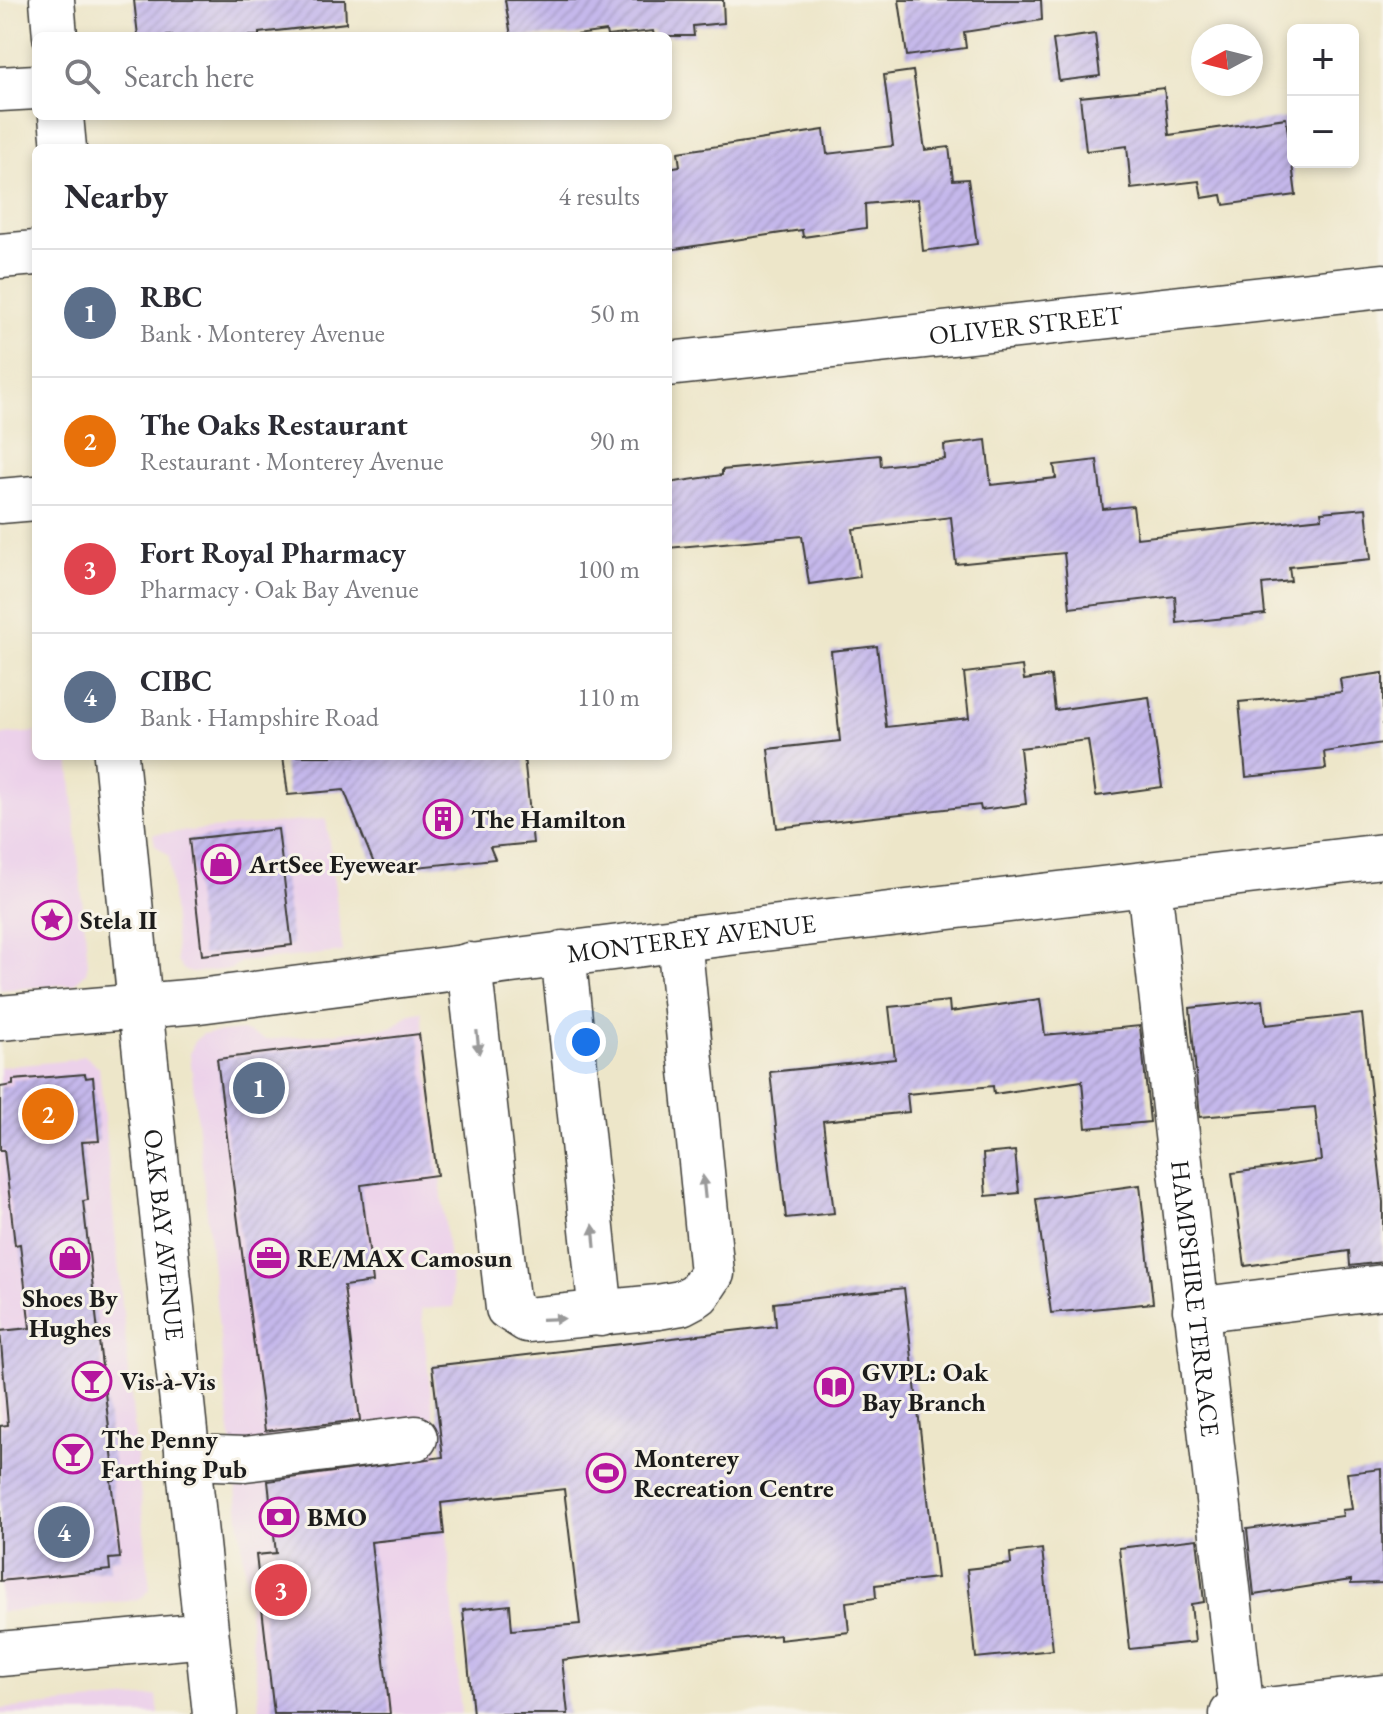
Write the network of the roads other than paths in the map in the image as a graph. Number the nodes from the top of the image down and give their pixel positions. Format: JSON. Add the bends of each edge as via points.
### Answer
{"nodes":[{"id":1,"x":52,"y":0,"type":"edge"},
{"id":2,"x":55,"y":32,"type":"edge"},
{"id":3,"x":32,"y":87,"type":"edge"},
{"id":4,"x":0,"y":89,"type":"edge"},
{"id":5,"x":61,"y":120,"type":"edge"},
{"id":6,"x":64,"y":144,"type":"edge"},
{"id":7,"x":32,"y":253,"type":"edge"},
{"id":8,"x":0,"y":256,"type":"edge"},
{"id":9,"x":1383,"y":286,"type":"edge"},
{"id":10,"x":672,"y":364,"type":"edge"},
{"id":11,"x":32,"y":498,"type":"edge"},
{"id":12,"x":0,"y":501,"type":"edge"},
{"id":13,"x":116,"y":760,"type":"edge"},
{"id":14,"x":1383,"y":856,"type":"edge"},
{"id":15,"x":1149,"y":885,"type":"junction"},
{"id":16,"x":679,"y":939,"type":"junction"},
{"id":17,"x":563,"y":953,"type":"junction"},
{"id":18,"x":469,"y":965,"type":"junction"},
{"id":19,"x":140,"y":1006,"type":"junction"},
{"id":20,"x":0,"y":1018,"type":"edge"},
{"id":21,"x":1383,"y":1287,"type":"edge"},
{"id":22,"x":1195,"y":1310,"type":"junction"},
{"id":23,"x":601,"y":1314,"type":"junction"},
{"id":24,"x":415,"y":1438,"type":"dead end"},
{"id":25,"x":187,"y":1457,"type":"junction"},
{"id":26,"x":206,"y":1635,"type":"junction"},
{"id":27,"x":0,"y":1654,"type":"edge"},
{"id":28,"x":1383,"y":1697,"type":"edge"},
{"id":29,"x":1237,"y":1713,"type":"edge"},
{"id":30,"x":215,"y":1714,"type":"edge"}],
"edges":[{"from":1,"to":2,"type":"street"},
{"from":3,"to":4,"type":"street"},
{"from":5,"to":6,"type":"street"},
{"from":7,"to":8,"type":"street"},
{"from":9,"to":10,"type":"street","name":"OLIVER STREET"},
{"from":11,"to":12,"type":"street"},
{"from":13,"to":19,"type":"street","name":"OAK BAY AVENUE"},
{"from":14,"to":15,"type":"street","name":"MONTEREY AVENUE"},
{"from":15,"to":16,"type":"street","name":"MONTEREY AVENUE"},
{"from":15,"to":22,"type":"street","name":"HAMPSHIRE TERRACE"},
{"from":16,"to":17,"type":"street","name":"MONTEREY AVENUE"},
{"from":23,"to":16,"type":"street","one_way":true,"via":[[681,1303],[698,1294],[712,1273]]},
{"from":17,"to":18,"type":"street","name":"MONTEREY AVENUE"},
{"from":23,"to":17,"type":"street","one_way":true},
{"from":18,"to":19,"type":"street","name":"MONTEREY AVENUE"},
{"from":18,"to":23,"type":"street","one_way":true,"via":[[508,1308],[527,1320]]},
{"from":19,"to":20,"type":"street","name":"MONTEREY AVENUE"},
{"from":19,"to":25,"type":"street","name":"OAK BAY AVENUE"},
{"from":21,"to":22,"type":"street"},
{"from":22,"to":29,"type":"street","name":"HAMPSHIRE TERRACE"},
{"from":24,"to":25,"type":"street","via":[[245,1459]]},
{"from":25,"to":26,"type":"street","name":"OAK BAY AVENUE"},
{"from":26,"to":27,"type":"street"},
{"from":26,"to":30,"type":"street","name":"OAK BAY AVENUE"},
{"from":28,"to":29,"type":"street"}]}
